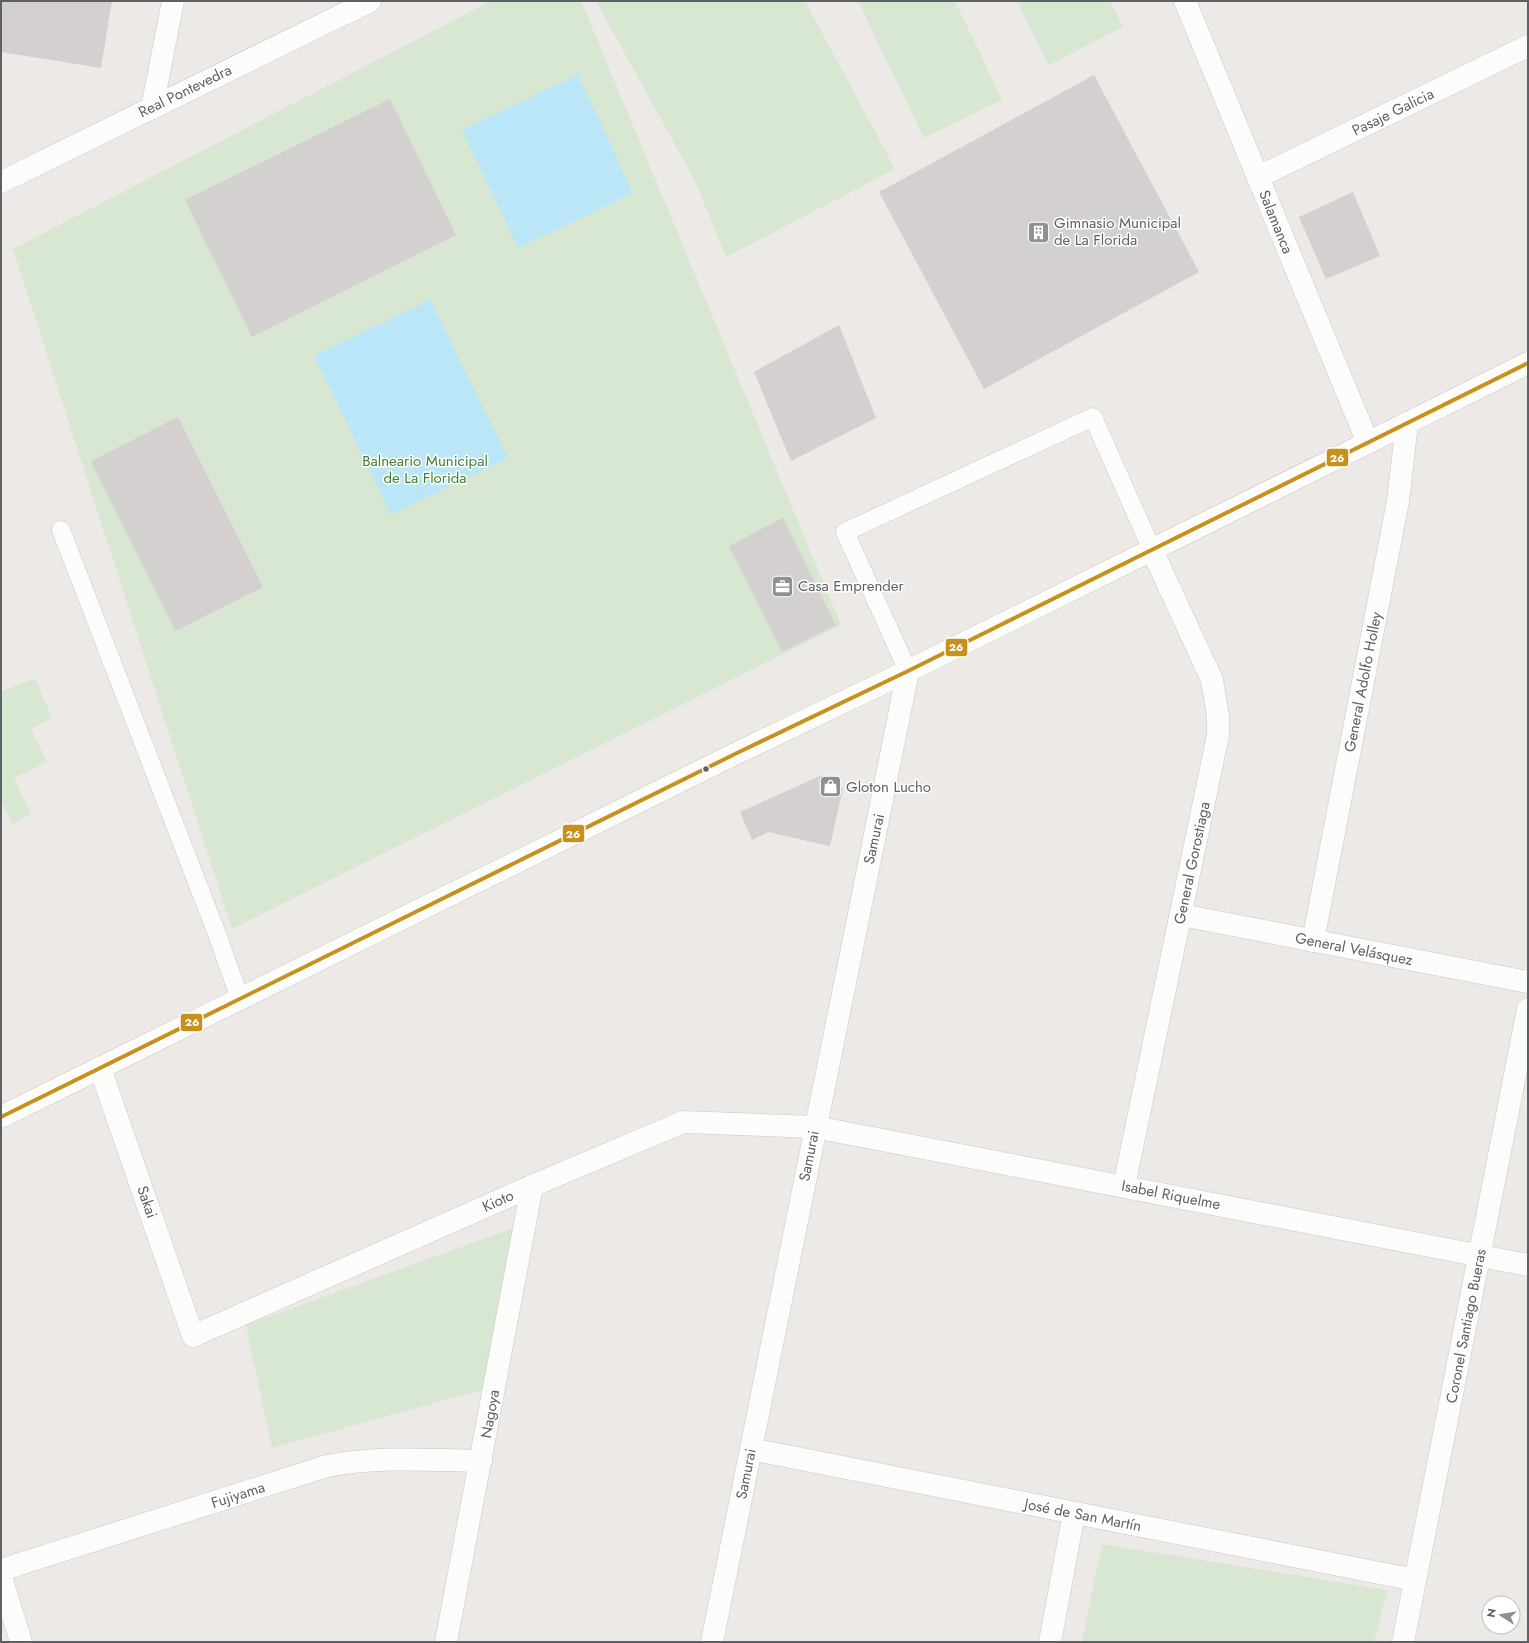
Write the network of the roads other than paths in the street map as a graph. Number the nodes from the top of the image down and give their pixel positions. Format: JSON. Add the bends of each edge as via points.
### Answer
{"nodes":[{"id":1,"x":173,"y":1,"type":"edge"},
{"id":2,"x":370,"y":1,"type":"edge"},
{"id":3,"x":1185,"y":1,"type":"edge"},
{"id":4,"x":1528,"y":46,"type":"edge"},
{"id":5,"x":152,"y":108,"type":"junction"},
{"id":6,"x":1258,"y":177,"type":"junction"},
{"id":7,"x":1,"y":182,"type":"edge"},
{"id":8,"x":1528,"y":363,"type":"edge"},
{"id":9,"x":1407,"y":423,"type":"junction"},
{"id":10,"x":1368,"y":443,"type":"junction"},
{"id":11,"x":61,"y":530,"type":"dead end"},
{"id":12,"x":1152,"y":550,"type":"junction"},
{"id":13,"x":908,"y":671,"type":"junction"},
{"id":14,"x":1181,"y":915,"type":"junction"},
{"id":15,"x":1313,"y":941,"type":"junction"},
{"id":16,"x":1528,"y":982,"type":"edge"},
{"id":17,"x":240,"y":999,"type":"junction"},
{"id":18,"x":1528,"y":1009,"type":"edge"},
{"id":19,"x":100,"y":1068,"type":"junction"},
{"id":20,"x":1,"y":1117,"type":"edge"},
{"id":21,"x":815,"y":1127,"type":"junction"},
{"id":22,"x":532,"y":1186,"type":"junction"},
{"id":23,"x":1124,"y":1186,"type":"junction"},
{"id":24,"x":1480,"y":1255,"type":"junction"},
{"id":25,"x":1528,"y":1264,"type":"edge"},
{"id":26,"x":193,"y":1336,"type":"joint"},
{"id":27,"x":750,"y":1449,"type":"junction"},
{"id":28,"x":482,"y":1461,"type":"junction"},
{"id":29,"x":1074,"y":1513,"type":"junction"},
{"id":30,"x":1,"y":1570,"type":"edge"},
{"id":31,"x":1,"y":1577,"type":"edge"},
{"id":32,"x":1415,"y":1580,"type":"junction"},
{"id":33,"x":21,"y":1642,"type":"edge"},
{"id":34,"x":446,"y":1642,"type":"edge"},
{"id":35,"x":712,"y":1642,"type":"edge"},
{"id":36,"x":1050,"y":1642,"type":"edge"},
{"id":37,"x":1403,"y":1642,"type":"edge"}],
"edges":[{"from":1,"to":5,"type":"street"},
{"from":2,"to":5,"type":"street","name":"Real Pontevedra"},
{"from":3,"to":6,"type":"street","name":"Salamanca"},
{"from":4,"to":6,"type":"street","name":"Pasaje Galicia"},
{"from":5,"to":7,"type":"street","name":"Real Pontevedra"},
{"from":6,"to":10,"type":"street","name":"Salamanca"},
{"from":8,"to":9,"type":"street"},
{"from":9,"to":10,"type":"street"},
{"from":9,"to":15,"type":"street","name":"General Adolfo Holley","via":[[1398,501]]},
{"from":10,"to":12,"type":"street"},
{"from":11,"to":17,"type":"lane"},
{"from":12,"to":13,"type":"street"},
{"from":12,"to":13,"type":"lane","via":[[1093,417],[845,532]]},
{"from":12,"to":14,"type":"street","name":"General Gorostiaga","via":[[1206,662],[1218,716],[1215,754]]},
{"from":13,"to":17,"type":"street"},
{"from":13,"to":21,"type":"street","name":"Samurai"},
{"from":14,"to":15,"type":"street","name":"General Velásquez"},
{"from":14,"to":23,"type":"street","name":"General Gorostiaga"},
{"from":15,"to":16,"type":"street","name":"General Velásquez"},
{"from":17,"to":19,"type":"street"},
{"from":18,"to":24,"type":"street","name":"Coronel Santiago Bueras"},
{"from":19,"to":20,"type":"street"},
{"from":19,"to":26,"type":"street","name":"Sakai"},
{"from":21,"to":22,"type":"street","name":"Kioto","via":[[683,1122]]},
{"from":21,"to":23,"type":"street","name":"Isabel Riquelme"},
{"from":21,"to":27,"type":"street","name":"Samurai"},
{"from":22,"to":26,"type":"street","name":"Kioto"},
{"from":22,"to":28,"type":"street","name":"Nagoya"},
{"from":23,"to":24,"type":"street","name":"Isabel Riquelme"},
{"from":24,"to":25,"type":"street","name":"Isabel Riquelme"},
{"from":24,"to":32,"type":"street","name":"Coronel Santiago Bueras"},
{"from":27,"to":29,"type":"street","name":"José de San Martín"},
{"from":27,"to":35,"type":"street","name":"Samurai"},
{"from":28,"to":30,"type":"street","name":"Fujiyama","via":[[380,1459],[356,1460],[327,1466]]},
{"from":28,"to":34,"type":"street","name":"Nagoya"},
{"from":29,"to":32,"type":"street","name":"José de San Martín"},
{"from":29,"to":36,"type":"street"},
{"from":31,"to":33,"type":"street"},
{"from":32,"to":37,"type":"street","name":"Coronel Santiago Bueras"}]}
